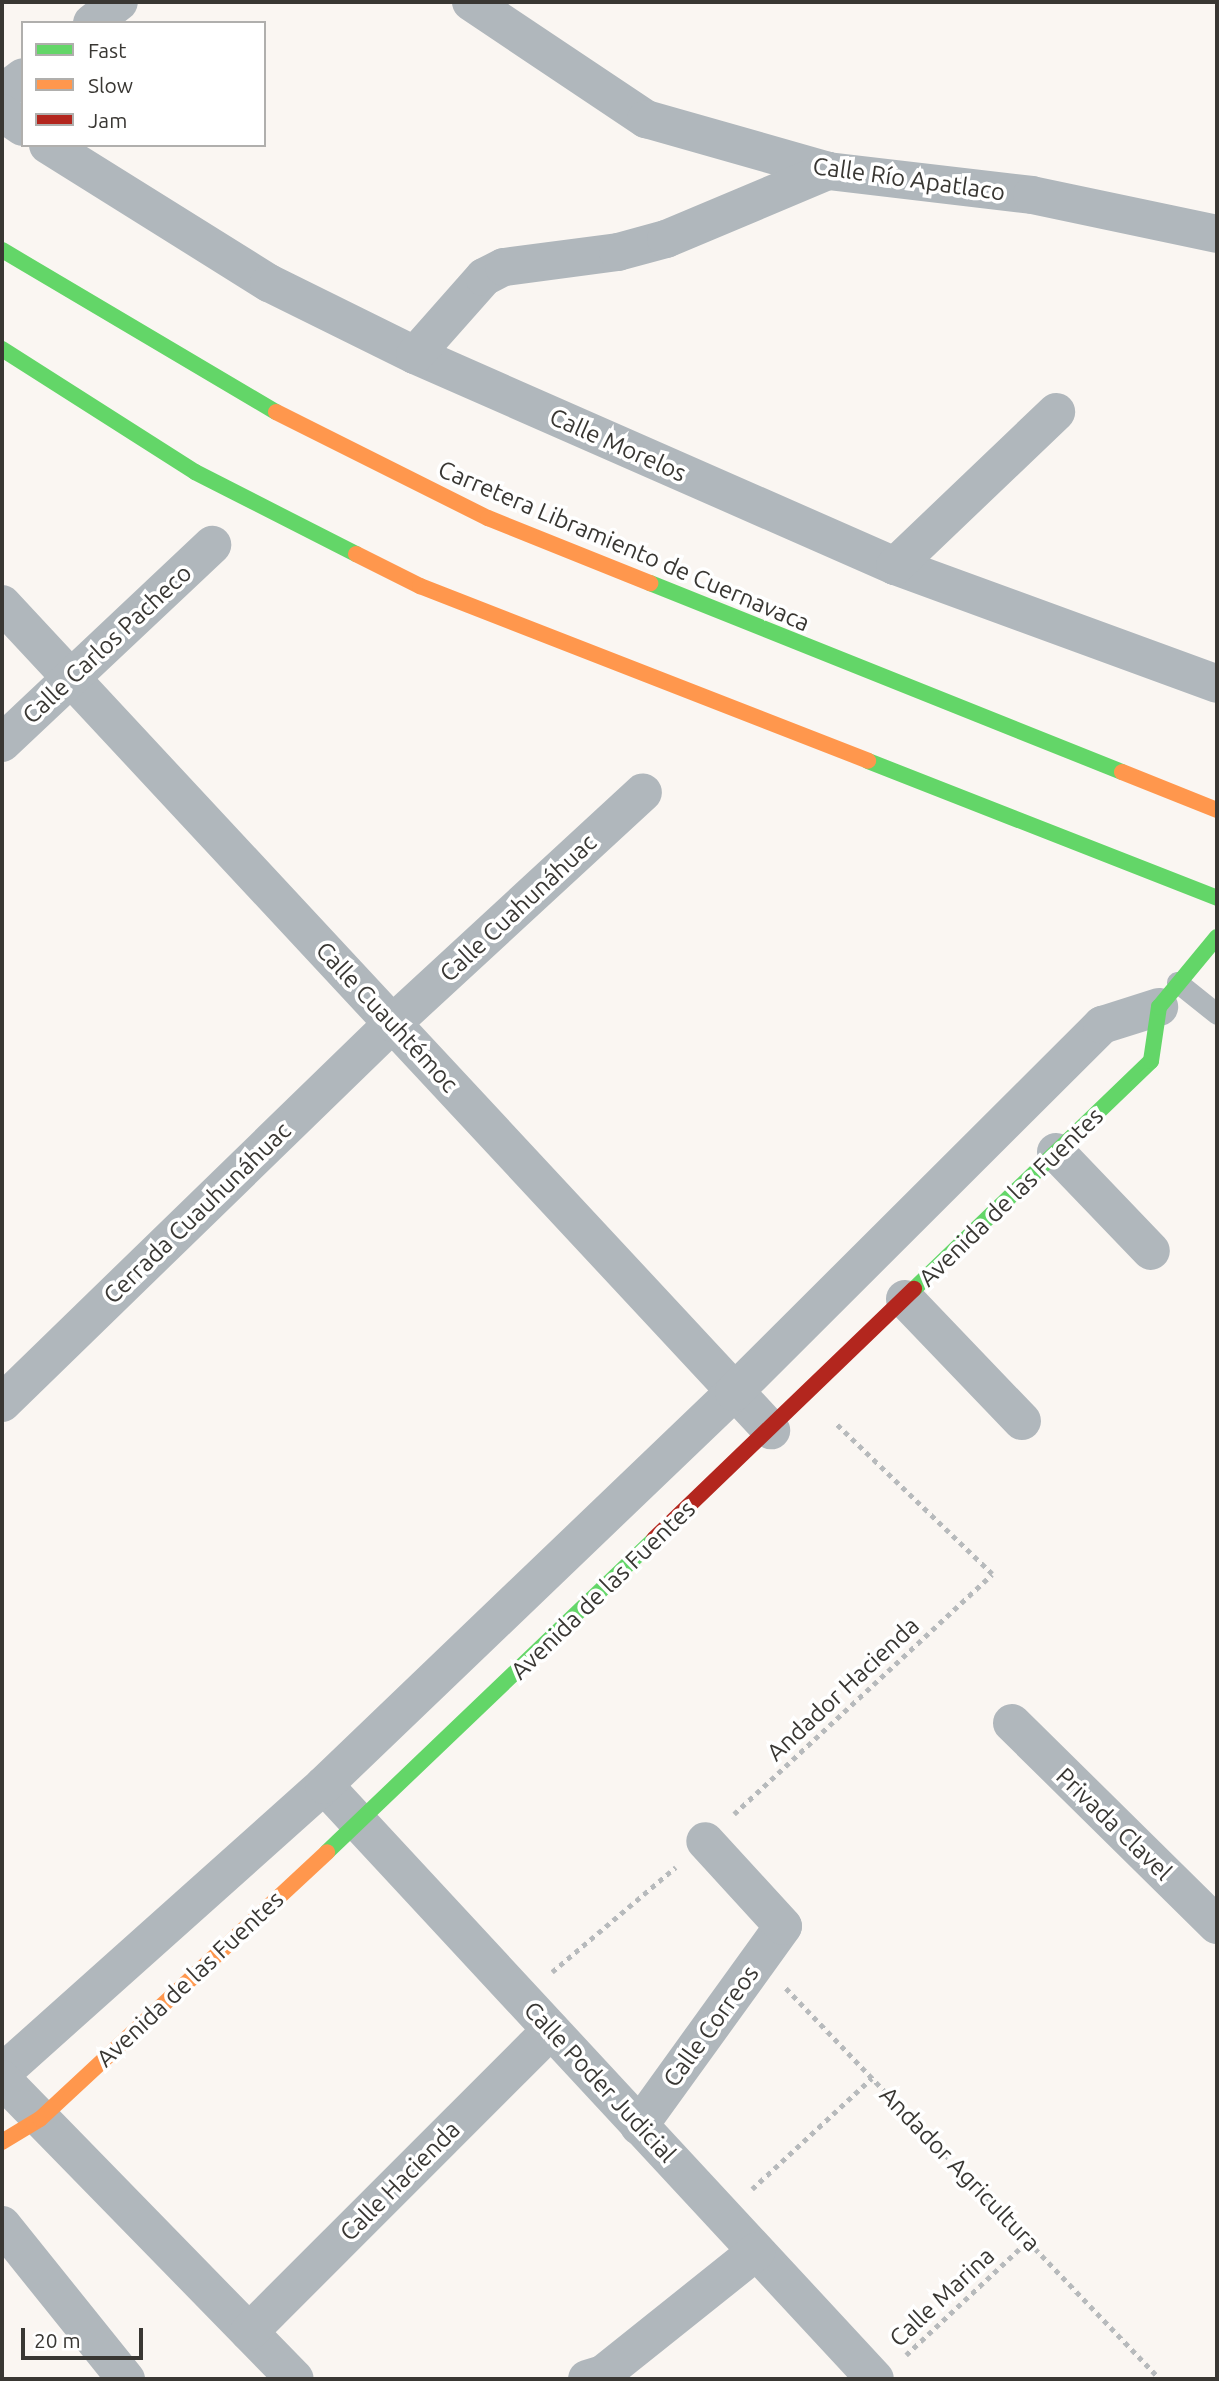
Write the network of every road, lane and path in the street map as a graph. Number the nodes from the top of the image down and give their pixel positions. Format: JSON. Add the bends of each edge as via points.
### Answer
{"nodes":[{"id":1,"x":119,"y":2,"type":"edge"},
{"id":2,"x":471,"y":2,"type":"edge"},
{"id":3,"x":95,"y":21,"type":"edge"},
{"id":4,"x":21,"y":79,"type":"edge"},
{"id":5,"x":2,"y":93,"type":"edge"},
{"id":6,"x":2,"y":113,"type":"edge"},
{"id":7,"x":21,"y":126,"type":"edge"},
{"id":8,"x":51,"y":147,"type":"edge"},
{"id":9,"x":828,"y":171,"type":"junction"},
{"id":10,"x":1217,"y":234,"type":"edge"},
{"id":11,"x":2,"y":250,"type":"edge"},
{"id":12,"x":2,"y":349,"type":"edge"},
{"id":13,"x":415,"y":355,"type":"junction"},
{"id":14,"x":1056,"y":412,"type":"dead end"},
{"id":15,"x":212,"y":545,"type":"dead end"},
{"id":16,"x":895,"y":566,"type":"junction"},
{"id":17,"x":2,"y":604,"type":"edge"},
{"id":18,"x":70,"y":677,"type":"junction"},
{"id":19,"x":1217,"y":684,"type":"edge"},
{"id":20,"x":2,"y":743,"type":"edge"},
{"id":21,"x":643,"y":792,"type":"dead end"},
{"id":22,"x":1217,"y":810,"type":"edge"},
{"id":23,"x":1217,"y":898,"type":"edge"},
{"id":24,"x":1217,"y":937,"type":"edge"},
{"id":25,"x":1168,"y":995,"type":"junction"},
{"id":26,"x":1217,"y":1014,"type":"edge"},
{"id":27,"x":393,"y":1023,"type":"junction"},
{"id":28,"x":1056,"y":1153,"type":"junction"},
{"id":29,"x":1151,"y":1251,"type":"dead end"},
{"id":30,"x":905,"y":1299,"type":"junction"},
{"id":31,"x":734,"y":1392,"type":"junction"},
{"id":32,"x":805,"y":1394,"type":"junction"},
{"id":33,"x":2,"y":1403,"type":"edge"},
{"id":34,"x":1022,"y":1422,"type":"dead end"},
{"id":35,"x":771,"y":1430,"type":"junction"},
{"id":36,"x":1012,"y":1723,"type":"dead end"},
{"id":37,"x":324,"y":1785,"type":"junction"},
{"id":38,"x":358,"y":1823,"type":"junction"},
{"id":39,"x":705,"y":1842,"type":"junction"},
{"id":40,"x":1217,"y":1925,"type":"edge"},
{"id":41,"x":759,"y":1959,"type":"junction"},
{"id":42,"x":522,"y":1998,"type":"junction"},
{"id":43,"x":551,"y":2030,"type":"junction"},
{"id":44,"x":2,"y":2073,"type":"edge"},
{"id":45,"x":872,"y":2078,"type":"junction"},
{"id":46,"x":2,"y":2080,"type":"edge"},
{"id":47,"x":40,"y":2119,"type":"junction"},
{"id":48,"x":639,"y":2126,"type":"junction"},
{"id":49,"x":2,"y":2142,"type":"edge"},
{"id":50,"x":723,"y":2216,"type":"junction"},
{"id":51,"x":2,"y":2225,"type":"edge"},
{"id":52,"x":1028,"y":2241,"type":"junction"},
{"id":53,"x":756,"y":2252,"type":"junction"},
{"id":54,"x":249,"y":2332,"type":"junction"},
{"id":55,"x":887,"y":2370,"type":"edge"},
{"id":56,"x":126,"y":2379,"type":"edge"},
{"id":57,"x":295,"y":2379,"type":"edge"},
{"id":58,"x":587,"y":2379,"type":"edge"},
{"id":59,"x":1160,"y":2379,"type":"edge"}],
"edges":[{"from":1,"to":3,"type":"street"},
{"from":2,"to":9,"type":"street","name":"Calle Río Apatlaco","via":[[646,119]]},
{"from":4,"to":5,"type":"street"},
{"from":6,"to":7,"type":"street"},
{"from":8,"to":13,"type":"street","name":"Calle Morelos","via":[[270,283]]},
{"from":9,"to":10,"type":"street","name":"Calle Río Apatlaco","via":[[1032,195]]},
{"from":9,"to":13,"type":"street","via":[[666,239],[618,252],[504,267],[484,277]]},
{"from":11,"to":22,"type":"main road","name":"Carretera Libramiento de Cuernavaca","via":[[262,405],[488,518]]},
{"from":12,"to":23,"type":"main road","via":[[195,472],[420,586]]},
{"from":13,"to":16,"type":"street","name":"Calle Morelos"},
{"from":14,"to":16,"type":"street"},
{"from":15,"to":18,"type":"street","name":"Calle Carlos Pacheco"},
{"from":16,"to":19,"type":"street","name":"Calle Morelos"},
{"from":17,"to":18,"type":"street","name":"Calle Cuauhtémoc"},
{"from":18,"to":20,"type":"street","name":"Calle Carlos Pacheco"},
{"from":18,"to":27,"type":"street","name":"Calle Cuauhtémoc"},
{"from":21,"to":27,"type":"street","name":"Calle Cuahunáhuac"},
{"from":24,"to":25,"type":"main road","name":"Avenida de las Fuentes"},
{"from":25,"to":26,"type":"lane"},
{"from":25,"to":28,"type":"main road","name":"Avenida de las Fuentes","via":[[1151,1061]]},
{"from":25,"to":31,"type":"street","via":[[1102,1025]]},
{"from":27,"to":31,"type":"street","name":"Calle Cuauhtémoc"},
{"from":27,"to":33,"type":"street","name":"Cerrada Cuauhunáhuac"},
{"from":28,"to":29,"type":"street"},
{"from":28,"to":30,"type":"main road","name":"Avenida de las Fuentes"},
{"from":30,"to":32,"type":"main road","name":"Avenida de las Fuentes"},
{"from":30,"to":34,"type":"street"},
{"from":31,"to":35,"type":"street","name":"Calle Cuauhtémoc"},
{"from":31,"to":37,"type":"street"},
{"from":32,"to":35,"type":"main road","name":"Avenida de las Fuentes"},
{"from":32,"to":39,"type":"path","name":"Andador Hacienda","via":[[992,1574]]},
{"from":35,"to":38,"type":"main road","name":"Avenida de las Fuentes"},
{"from":36,"to":40,"type":"street","name":"Privada Clavel"},
{"from":37,"to":38,"type":"street","name":"Calle Poder Judicial"},
{"from":37,"to":44,"type":"street"},
{"from":38,"to":42,"type":"street","name":"Calle Poder Judicial"},
{"from":38,"to":47,"type":"main road","name":"Avenida de las Fuentes"},
{"from":39,"to":41,"type":"street","name":"Calle Correos","via":[[783,1926]]},
{"from":39,"to":42,"type":"path","name":"Andador Hacienda"},
{"from":41,"to":45,"type":"path","name":"Andador Agricultura"},
{"from":41,"to":48,"type":"street","name":"Calle Correos"},
{"from":42,"to":43,"type":"street","name":"Calle Poder Judicial"},
{"from":43,"to":48,"type":"street","name":"Calle Poder Judicial"},
{"from":43,"to":54,"type":"street","name":"Calle Hacienda"},
{"from":45,"to":50,"type":"path"},
{"from":45,"to":52,"type":"path","name":"Andador Agricultura"},
{"from":46,"to":47,"type":"street"},
{"from":47,"to":49,"type":"main road","name":"Avenida de las Fuentes"},
{"from":47,"to":54,"type":"street"},
{"from":48,"to":50,"type":"street","name":"Calle Poder Judicial"},
{"from":50,"to":53,"type":"street","name":"Calle Poder Judicial"},
{"from":51,"to":56,"type":"street"},
{"from":52,"to":55,"type":"path","name":"Calle Marina"},
{"from":52,"to":59,"type":"path","name":"Andador Agricultura"},
{"from":53,"to":55,"type":"street","name":"Calle Poder Judicial"},
{"from":53,"to":58,"type":"street","via":[[603,2374]]},
{"from":54,"to":57,"type":"street"}]}
